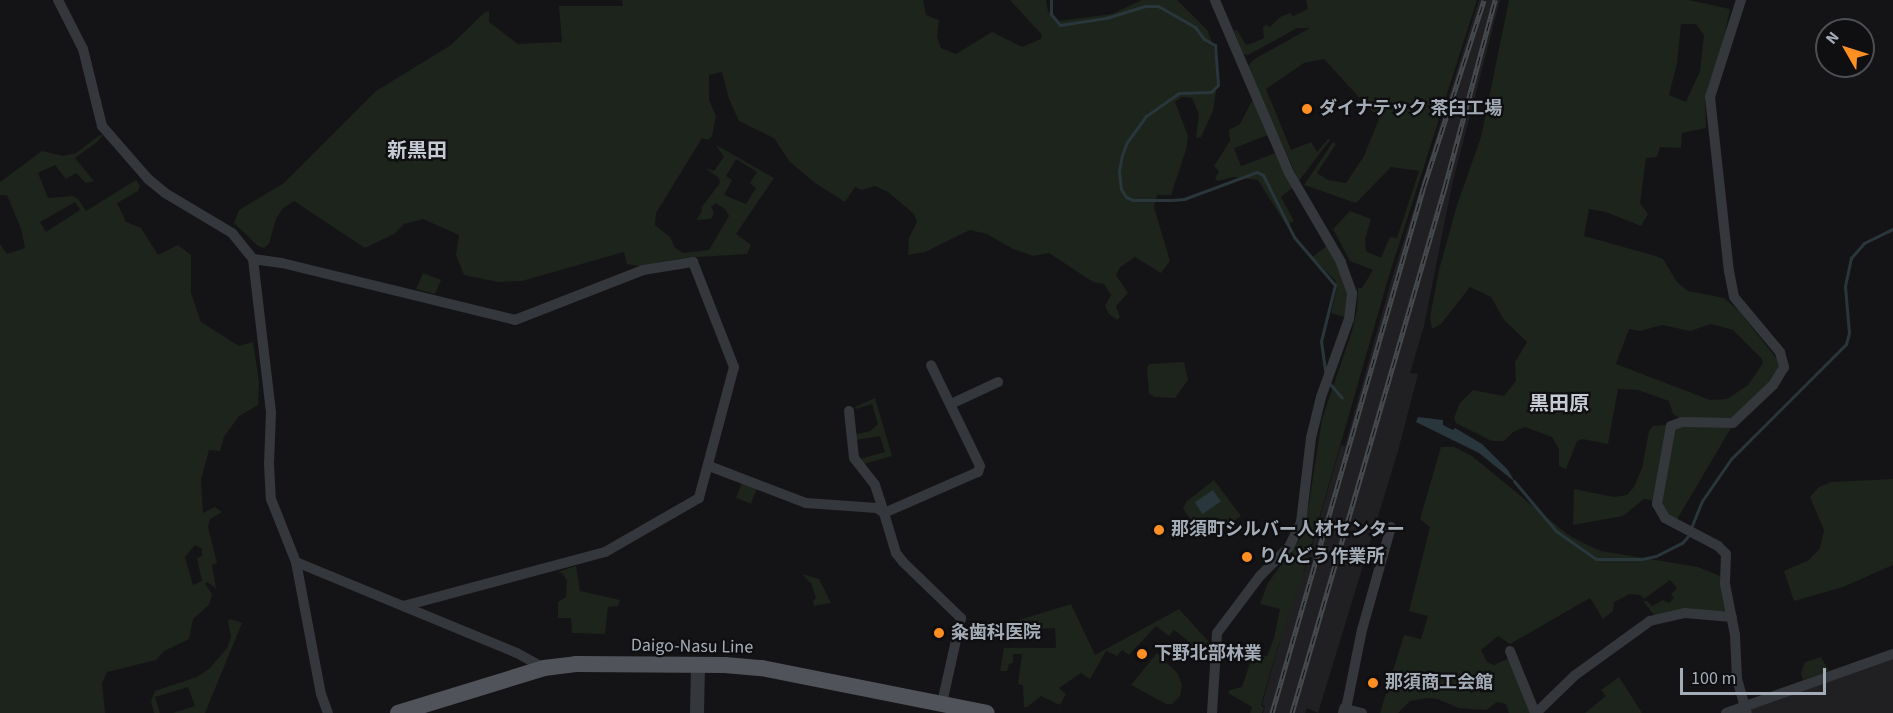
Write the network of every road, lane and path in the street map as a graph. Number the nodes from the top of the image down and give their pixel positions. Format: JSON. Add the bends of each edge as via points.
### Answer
{"nodes":[{"id":1,"x":58,"y":0,"type":"edge"},
{"id":2,"x":1215,"y":0,"type":"edge"},
{"id":3,"x":1741,"y":0,"type":"edge"},
{"id":4,"x":253,"y":259,"type":"junction"},
{"id":5,"x":931,"y":364,"type":"dead end"},
{"id":6,"x":998,"y":382,"type":"dead end"},
{"id":7,"x":951,"y":404,"type":"junction"},
{"id":8,"x":849,"y":411,"type":"dead end"},
{"id":9,"x":709,"y":466,"type":"junction"},
{"id":10,"x":884,"y":513,"type":"junction"},
{"id":11,"x":1391,"y":527,"type":"dead end"},
{"id":12,"x":296,"y":562,"type":"junction"},
{"id":13,"x":404,"y":606,"type":"junction"},
{"id":14,"x":1732,"y":617,"type":"junction"},
{"id":15,"x":1510,"y":651,"type":"dead end"},
{"id":16,"x":1893,"y":654,"type":"edge"},
{"id":17,"x":698,"y":665,"type":"junction"},
{"id":18,"x":543,"y":668,"type":"junction"},
{"id":19,"x":942,"y":703,"type":"junction"},
{"id":20,"x":1746,"y":709,"type":"edge"},
{"id":21,"x":1346,"y":711,"type":"edge"},
{"id":22,"x":328,"y":713,"type":"edge"},
{"id":23,"x":398,"y":713,"type":"edge"},
{"id":24,"x":697,"y":713,"type":"edge"},
{"id":25,"x":987,"y":713,"type":"edge"},
{"id":26,"x":1212,"y":713,"type":"edge"},
{"id":27,"x":1362,"y":713,"type":"edge"},
{"id":28,"x":1536,"y":713,"type":"edge"},
{"id":29,"x":1725,"y":713,"type":"edge"}],
"edges":[{"from":1,"to":4,"type":"street","via":[[82,49],[102,126],[148,179],[231,233]]},
{"from":2,"to":26,"type":"street","via":[[1289,173],[1341,262],[1352,293],[1349,319],[1311,438],[1301,522],[1289,546],[1260,576],[1217,633]]},
{"from":3,"to":14,"type":"street","via":[[1710,97],[1721,206],[1734,297],[1780,352],[1784,367],[1773,385],[1733,423],[1682,422],[1671,426],[1657,504],[1665,518],[1726,554],[1725,584]]},
{"from":4,"to":9,"type":"street","via":[[515,320],[643,270],[693,262],[734,367]]},
{"from":4,"to":12,"type":"street","via":[[271,412],[271,499]]},
{"from":5,"to":7,"type":"street"},
{"from":6,"to":7,"type":"street"},
{"from":7,"to":10,"type":"street","via":[[980,466],[978,472]]},
{"from":8,"to":10,"type":"street","via":[[854,458],[875,485]]},
{"from":9,"to":10,"type":"street","via":[[806,503],[877,508]]},
{"from":9,"to":13,"type":"street","via":[[699,498],[605,552]]},
{"from":10,"to":19,"type":"street","via":[[903,562],[961,618]]},
{"from":11,"to":21,"type":"street","via":[[1362,630]]},
{"from":12,"to":13,"type":"street"},
{"from":12,"to":22,"type":"street"},
{"from":13,"to":18,"type":"street","via":[[517,652]]},
{"from":14,"to":20,"type":"street","via":[[1737,679]]},
{"from":14,"to":28,"type":"street","via":[[1685,613],[1650,621],[1574,676]]},
{"from":15,"to":28,"type":"street"},
{"from":16,"to":20,"type":"street"},
{"from":17,"to":18,"type":"main road","name":"Daigo-Nasu Line","via":[[576,664]]},
{"from":17,"to":19,"type":"main road","name":"Daigo-Nasu Line","via":[[762,668]]},
{"from":17,"to":24,"type":"street"},
{"from":18,"to":23,"type":"main road","name":"Daigo-Nasu Line"},
{"from":19,"to":25,"type":"main road","name":"Daigo-Nasu Line"},
{"from":20,"to":29,"type":"street"},
{"from":21,"to":27,"type":"street"}]}
